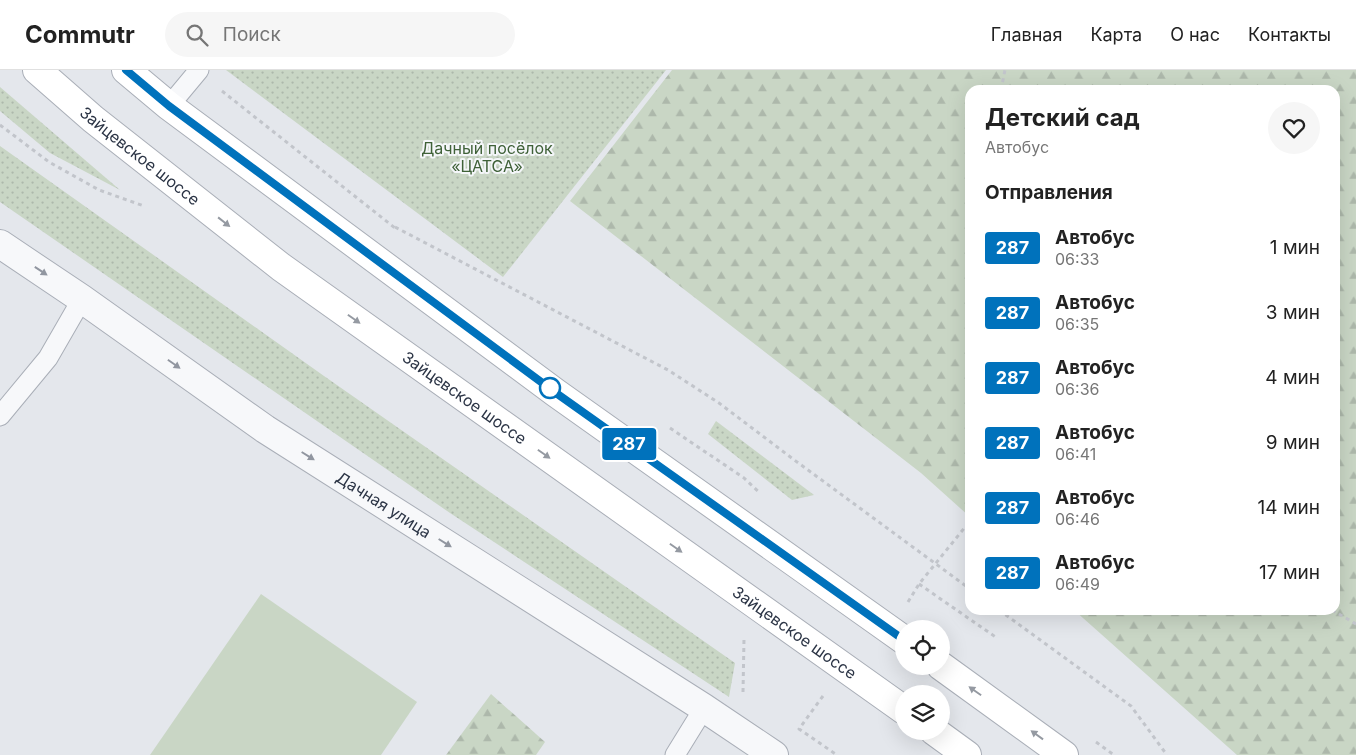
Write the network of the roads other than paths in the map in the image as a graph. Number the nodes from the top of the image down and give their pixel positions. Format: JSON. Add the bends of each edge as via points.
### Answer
{"nodes":[{"id":1,"x":37,"y":70,"type":"edge"},
{"id":2,"x":126,"y":70,"type":"edge"},
{"id":3,"x":199,"y":70,"type":"edge"},
{"id":4,"x":169,"y":106,"type":"junction"},
{"id":5,"x":0,"y":244,"type":"edge"},
{"id":6,"x":82,"y":299,"type":"junction"},
{"id":7,"x":0,"y":416,"type":"edge"},
{"id":8,"x":895,"y":634,"type":"edge"},
{"id":9,"x":950,"y":673,"type":"edge"},
{"id":10,"x":895,"y":704,"type":"edge"},
{"id":11,"x":704,"y":708,"type":"junction"},
{"id":12,"x":946,"y":740,"type":"edge"},
{"id":13,"x":675,"y":755,"type":"edge"},
{"id":14,"x":774,"y":755,"type":"edge"},
{"id":15,"x":967,"y":755,"type":"edge"},
{"id":16,"x":1064,"y":755,"type":"edge"}],
"edges":[{"from":1,"to":10,"type":"main road","name":"Зайцевское шоссе","one_way":true,"via":[[93,119],[280,267]]},
{"from":2,"to":4,"type":"main road"},
{"from":3,"to":4,"type":"lane"},
{"from":4,"to":8,"type":"main road","via":[[556,393]]},
{"from":5,"to":6,"type":"street","name":"Дачная улица","one_way":true},
{"from":6,"to":7,"type":"lane","via":[[48,358]]},
{"from":6,"to":11,"type":"street","name":"Дачная улица","one_way":true,"via":[[265,428]]},
{"from":16,"to":9,"type":"main road","one_way":true},
{"from":11,"to":13,"type":"lane"},
{"from":11,"to":14,"type":"street","name":"Дачная улица"},
{"from":12,"to":15,"type":"main road"}]}
